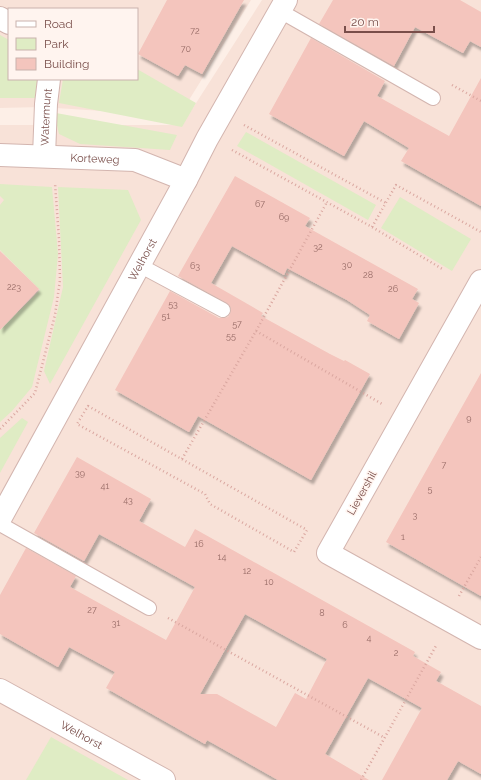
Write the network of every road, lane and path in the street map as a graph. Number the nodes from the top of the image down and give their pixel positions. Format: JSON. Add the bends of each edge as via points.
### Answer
{"nodes":[{"id":1,"x":283,"y":5,"type":"edge"},
{"id":2,"x":49,"y":80,"type":"edge"},
{"id":3,"x":433,"y":98,"type":"dead end"},
{"id":4,"x":223,"y":112,"type":"junction"},
{"id":5,"x":230,"y":148,"type":"dead end"},
{"id":6,"x":0,"y":155,"type":"edge"},
{"id":7,"x":49,"y":156,"type":"junction"},
{"id":8,"x":186,"y":180,"type":"junction"},
{"id":9,"x":327,"y":202,"type":"junction"},
{"id":10,"x":386,"y":203,"type":"junction"},
{"id":11,"x":372,"y":227,"type":"junction"},
{"id":12,"x":481,"y":232,"type":"edge"},
{"id":13,"x":139,"y":265,"type":"junction"},
{"id":14,"x":444,"y":270,"type":"dead end"},
{"id":15,"x":481,"y":281,"type":"edge"},
{"id":16,"x":222,"y":310,"type":"dead end"},
{"id":17,"x":256,"y":331,"type":"junction"},
{"id":18,"x":88,"y":406,"type":"dead end"},
{"id":19,"x":404,"y":417,"type":"junction"},
{"id":20,"x":77,"y":424,"type":"dead end"},
{"id":21,"x":0,"y":430,"type":"edge"},
{"id":22,"x":182,"y":459,"type":"junction"},
{"id":23,"x":0,"y":519,"type":"edge"},
{"id":24,"x":0,"y":524,"type":"edge"},
{"id":25,"x":481,"y":557,"type":"edge"},
{"id":26,"x":149,"y":608,"type":"joint"},
{"id":27,"x":448,"y":620,"type":"junction"},
{"id":28,"x":481,"y":638,"type":"edge"},
{"id":29,"x":0,"y":690,"type":"edge"},
{"id":30,"x":385,"y":738,"type":"junction"},
{"id":31,"x":164,"y":780,"type":"edge"},
{"id":32,"x":361,"y":780,"type":"edge"}],
"edges":[{"from":1,"to":3,"type":"lane"},
{"from":1,"to":4,"type":"street","name":"Welhorst"},
{"from":2,"to":7,"type":"street","name":"Watermunt","via":[[46,104]]},
{"from":4,"to":8,"type":"street","name":"Welhorst"},
{"from":4,"to":10,"type":"path"},
{"from":5,"to":9,"type":"path"},
{"from":6,"to":7,"type":"street","name":"Korteweg"},
{"from":7,"to":8,"type":"street","name":"Korteweg","via":[[135,160]]},
{"from":7,"to":21,"type":"path","via":[[60,239],[60,280],[55,315],[35,393]]},
{"from":8,"to":13,"type":"street","name":"Welhorst"},
{"from":9,"to":11,"type":"path"},
{"from":9,"to":17,"type":"path"},
{"from":10,"to":11,"type":"path"},
{"from":10,"to":12,"type":"path","via":[[396,185]]},
{"from":11,"to":14,"type":"path"},
{"from":13,"to":16,"type":"lane"},
{"from":13,"to":23,"type":"street","name":"Welhorst"},
{"from":15,"to":19,"type":"street","name":"Lievershil"},
{"from":17,"to":19,"type":"path"},
{"from":17,"to":22,"type":"path"},
{"from":18,"to":22,"type":"path"},
{"from":19,"to":27,"type":"street","name":"Lievershil","via":[[328,553]]},
{"from":20,"to":22,"type":"path","via":[[205,494],[210,504],[294,552],[307,530]]},
{"from":24,"to":26,"type":"lane"},
{"from":25,"to":27,"type":"path"},
{"from":26,"to":30,"type":"path"},
{"from":27,"to":28,"type":"street","name":"Lievershil"},
{"from":27,"to":30,"type":"path"},
{"from":29,"to":31,"type":"street","name":"Welhorst"},
{"from":30,"to":32,"type":"path"}]}
